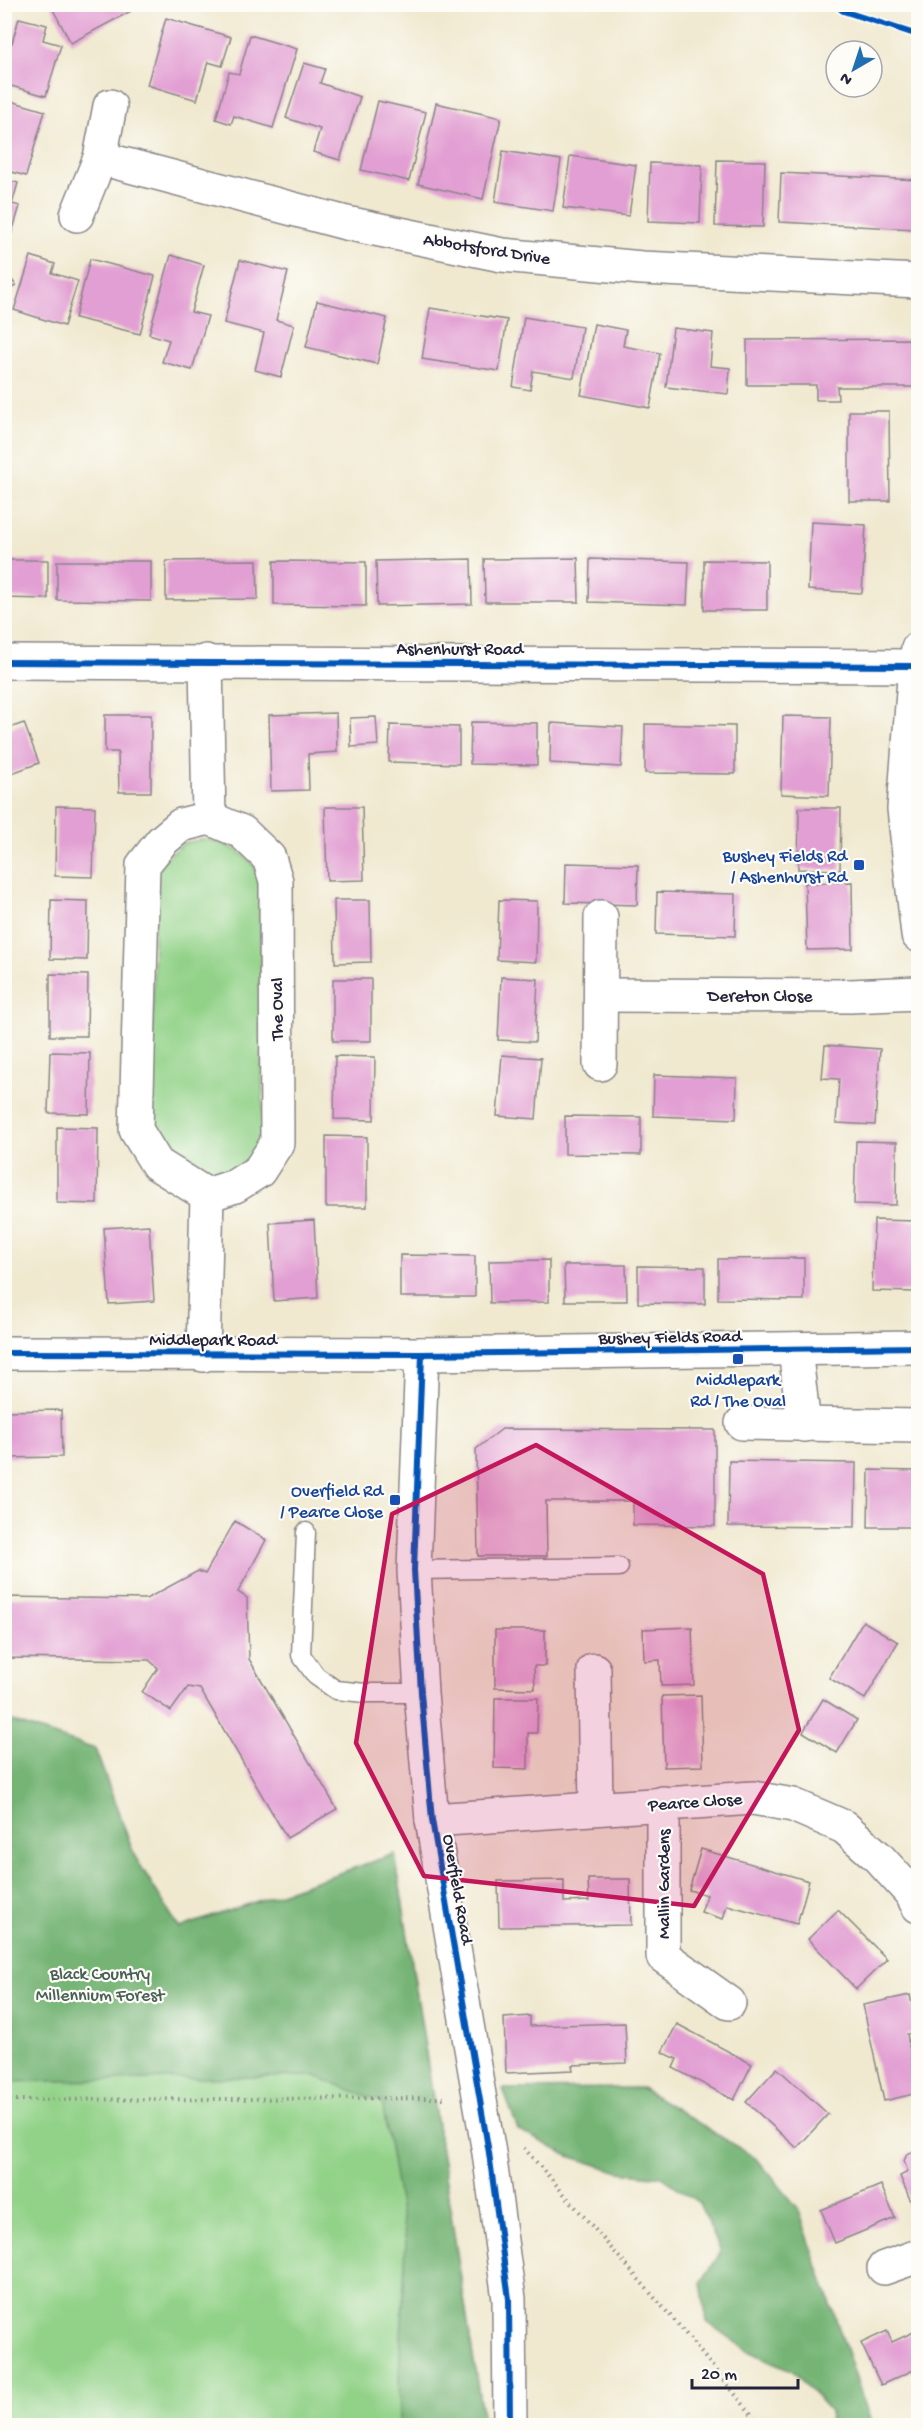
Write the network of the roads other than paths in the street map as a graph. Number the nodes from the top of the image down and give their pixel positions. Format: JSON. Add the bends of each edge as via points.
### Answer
{"nodes":[{"id":1,"x":110,"y":106,"type":"dead end"},
{"id":2,"x":100,"y":158,"type":"junction"},
{"id":3,"x":77,"y":215,"type":"dead end"},
{"id":4,"x":918,"y":281,"type":"edge"},
{"id":5,"x":917,"y":657,"type":"edge"},
{"id":6,"x":206,"y":661,"type":"junction"},
{"id":7,"x":4,"y":662,"type":"edge"},
{"id":8,"x":209,"y":818,"type":"junction"},
{"id":9,"x":601,"y":917,"type":"dead end"},
{"id":10,"x":918,"y":935,"type":"edge"},
{"id":11,"x":918,"y":993,"type":"edge"},
{"id":12,"x":601,"y":995,"type":"junction"},
{"id":13,"x":600,"y":1064,"type":"dead end"},
{"id":14,"x":207,"y":1195,"type":"junction"},
{"id":15,"x":918,"y":1347,"type":"edge"},
{"id":16,"x":795,"y":1349,"type":"junction"},
{"id":17,"x":4,"y":1353,"type":"edge"},
{"id":18,"x":422,"y":1354,"type":"junction"},
{"id":19,"x":203,"y":1355,"type":"junction"},
{"id":20,"x":742,"y":1423,"type":"dead end"},
{"id":21,"x":804,"y":1425,"type":"junction"},
{"id":22,"x":918,"y":1426,"type":"edge"},
{"id":23,"x":306,"y":1532,"type":"dead end"},
{"id":24,"x":619,"y":1567,"type":"dead end"},
{"id":25,"x":414,"y":1570,"type":"junction"},
{"id":26,"x":594,"y":1670,"type":"dead end"},
{"id":27,"x":421,"y":1693,"type":"junction"},
{"id":28,"x":663,"y":1803,"type":"junction"},
{"id":29,"x":596,"y":1808,"type":"junction"},
{"id":30,"x":432,"y":1820,"type":"junction"},
{"id":31,"x":918,"y":1906,"type":"edge"},
{"id":32,"x":729,"y":2003,"type":"dead end"},
{"id":33,"x":918,"y":2256,"type":"edge"},
{"id":34,"x":884,"y":2268,"type":"dead end"},
{"id":35,"x":510,"y":2426,"type":"edge"}],
"edges":[{"from":1,"to":2,"type":"street"},
{"from":2,"to":3,"type":"street"},
{"from":2,"to":4,"type":"street","name":"Abbotsford Drive","via":[[346,223],[502,255],[642,268]]},
{"from":5,"to":6,"type":"street","name":"Ashenhurst Road"},
{"from":5,"to":10,"type":"street","via":[[904,809]]},
{"from":6,"to":7,"type":"street","name":"Ashenhurst Road"},
{"from":6,"to":8,"type":"street"},
{"from":8,"to":14,"type":"street","via":[[181,825],[162,841],[143,866],[136,1130],[157,1164]]},
{"from":8,"to":14,"type":"street","name":"The Oval","via":[[242,832],[270,858],[276,881],[277,1143],[259,1171],[235,1186]]},
{"from":9,"to":12,"type":"street"},
{"from":11,"to":12,"type":"street","name":"Dereton Close"},
{"from":12,"to":13,"type":"street"},
{"from":14,"to":19,"type":"street"},
{"from":15,"to":16,"type":"street","name":"Bushey Fields Road"},
{"from":16,"to":18,"type":"street","name":"Bushey Fields Road"},
{"from":16,"to":21,"type":"street"},
{"from":17,"to":19,"type":"street","name":"Middlepark Road"},
{"from":18,"to":19,"type":"street","name":"Middlepark Road"},
{"from":18,"to":25,"type":"street","name":"Overfield Road"},
{"from":20,"to":21,"type":"street"},
{"from":21,"to":22,"type":"street"},
{"from":23,"to":27,"type":"lane","via":[[301,1655],[316,1676],[336,1690]]},
{"from":24,"to":25,"type":"lane"},
{"from":25,"to":27,"type":"street","name":"Overfield Road"},
{"from":26,"to":29,"type":"street"},
{"from":27,"to":30,"type":"street","name":"Overfield Road"},
{"from":28,"to":29,"type":"street","name":"Pearce Close"},
{"from":28,"to":31,"type":"street","name":"Pearce Close","via":[[753,1798],[793,1805],[844,1827],[878,1857]]},
{"from":28,"to":32,"type":"street","name":"Mallin Gardens","via":[[663,1956]]},
{"from":29,"to":30,"type":"street","name":"Pearce Close"},
{"from":30,"to":35,"type":"street","name":"Overfield Road","via":[[480,2098],[508,2299]]},
{"from":33,"to":34,"type":"street"}]}
